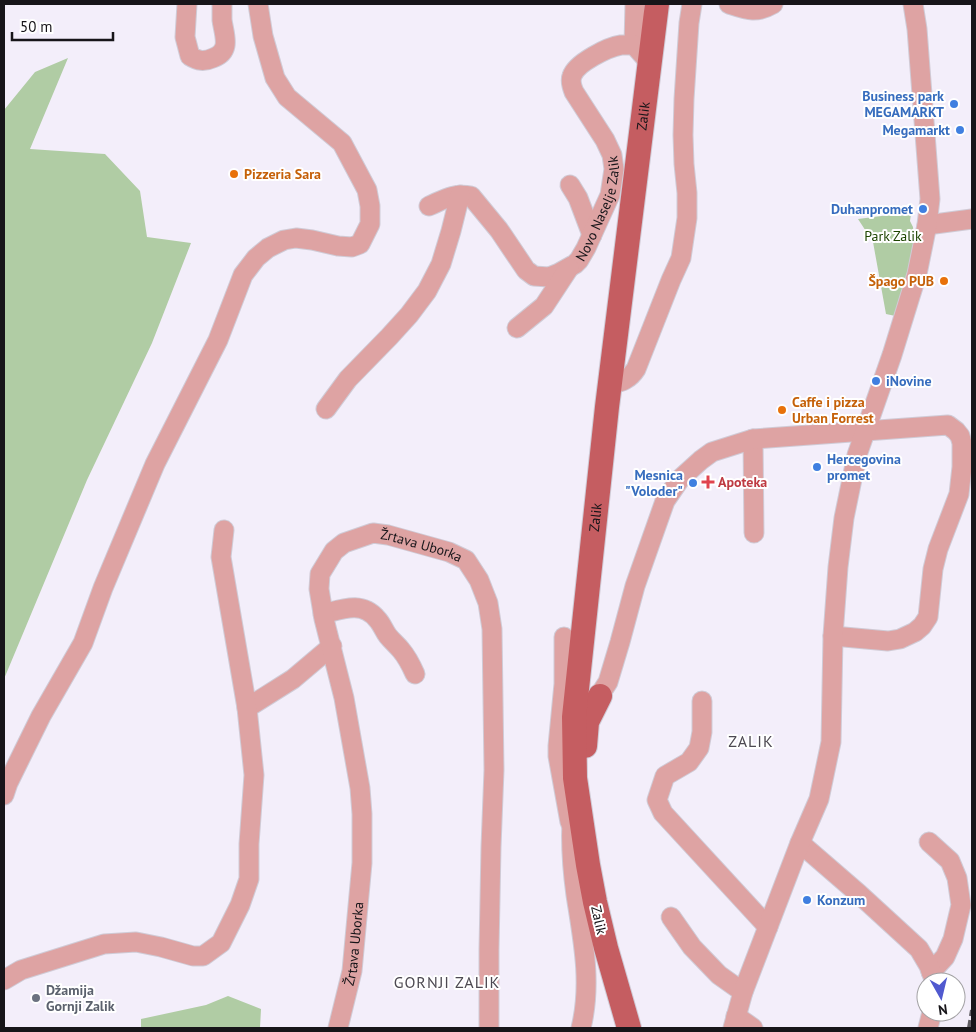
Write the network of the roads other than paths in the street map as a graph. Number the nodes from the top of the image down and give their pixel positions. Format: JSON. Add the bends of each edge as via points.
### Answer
{"nodes":[{"id":1,"x":187,"y":4,"type":"edge"},
{"id":2,"x":222,"y":4,"type":"edge"},
{"id":3,"x":258,"y":4,"type":"edge"},
{"id":4,"x":634,"y":4,"type":"edge"},
{"id":5,"x":657,"y":4,"type":"edge"},
{"id":6,"x":692,"y":4,"type":"edge"},
{"id":7,"x":729,"y":4,"type":"edge"},
{"id":8,"x":773,"y":4,"type":"edge"},
{"id":9,"x":913,"y":4,"type":"edge"},
{"id":10,"x":634,"y":45,"type":"junction"},
{"id":11,"x":650,"y":62,"type":"junction"},
{"id":12,"x":570,"y":185,"type":"dead end"},
{"id":13,"x":460,"y":195,"type":"junction"},
{"id":14,"x":429,"y":206,"type":"dead end"},
{"id":15,"x":972,"y":219,"type":"edge"},
{"id":16,"x":927,"y":225,"type":"junction"},
{"id":17,"x":592,"y":235,"type":"junction"},
{"id":18,"x":570,"y":267,"type":"junction"},
{"id":19,"x":517,"y":328,"type":"dead end"},
{"id":20,"x":608,"y":396,"type":"junction"},
{"id":21,"x":326,"y":409,"type":"dead end"},
{"id":22,"x":864,"y":432,"type":"junction"},
{"id":23,"x":753,"y":439,"type":"junction"},
{"id":24,"x":224,"y":530,"type":"dead end"},
{"id":25,"x":754,"y":533,"type":"dead end"},
{"id":26,"x":323,"y":614,"type":"junction"},
{"id":27,"x":833,"y":636,"type":"junction"},
{"id":28,"x":564,"y":637,"type":"dead end"},
{"id":29,"x":332,"y":646,"type":"junction"},
{"id":30,"x":415,"y":674,"type":"dead end"},
{"id":31,"x":600,"y":696,"type":"junction"},
{"id":32,"x":702,"y":701,"type":"dead end"},
{"id":33,"x":575,"y":703,"type":"junction"},
{"id":34,"x":247,"y":708,"type":"junction"},
{"id":35,"x":4,"y":795,"type":"edge"},
{"id":36,"x":577,"y":832,"type":"junction"},
{"id":37,"x":929,"y":842,"type":"dead end"},
{"id":38,"x":800,"y":843,"type":"junction"},
{"id":39,"x":671,"y":916,"type":"dead end"},
{"id":40,"x":768,"y":926,"type":"junction"},
{"id":41,"x":932,"y":972,"type":"edge"},
{"id":42,"x":937,"y":972,"type":"edge"},
{"id":43,"x":4,"y":980,"type":"edge"},
{"id":44,"x":743,"y":992,"type":"junction"},
{"id":45,"x":735,"y":1022,"type":"edge"},
{"id":46,"x":338,"y":1028,"type":"edge"},
{"id":47,"x":489,"y":1028,"type":"edge"},
{"id":48,"x":581,"y":1028,"type":"edge"},
{"id":49,"x":629,"y":1028,"type":"edge"},
{"id":50,"x":753,"y":1028,"type":"edge"}],
"edges":[{"from":1,"to":2,"type":"street","via":[[187,45],[190,56],[202,61],[217,57],[224,51]]},
{"from":3,"to":35,"type":"street","via":[[274,78],[287,97],[342,143],[367,190],[370,224],[360,244],[352,247],[296,238],[284,240],[256,258],[243,275],[218,340],[155,464],[83,643],[41,716]]},
{"from":4,"to":10,"type":"street"},
{"from":5,"to":11,"type":"main road","name":"Zalik"},
{"from":6,"to":20,"type":"street","via":[[683,135],[687,218],[681,258],[636,369]]},
{"from":7,"to":8,"type":"street","via":[[759,10]]},
{"from":9,"to":16,"type":"street","via":[[930,199]]},
{"from":10,"to":11,"type":"street"},
{"from":10,"to":17,"type":"street","name":"Novo Naselje Zalik","via":[[621,45],[602,52],[582,64],[572,76],[574,92],[605,140],[614,169],[610,195]]},
{"from":11,"to":20,"type":"main road","name":"Zalik"},
{"from":12,"to":17,"type":"street"},
{"from":13,"to":14,"type":"street"},
{"from":13,"to":18,"type":"street","name":"Novo Naselje Zalik","via":[[470,196],[534,276],[549,278]]},
{"from":13,"to":21,"type":"street","via":[[441,264],[427,291],[409,315],[348,379]]},
{"from":15,"to":16,"type":"street"},
{"from":16,"to":22,"type":"street","via":[[917,274]]},
{"from":17,"to":18,"type":"street","name":"Novo Naselje Zalik","via":[[579,260]]},
{"from":18,"to":19,"type":"street","name":"Novo Naselje Zalik","via":[[544,306]]},
{"from":20,"to":33,"type":"main road","name":"Zalik"},
{"from":22,"to":23,"type":"street"},
{"from":22,"to":27,"type":"street","via":[[844,518]]},
{"from":22,"to":27,"type":"street","via":[[948,425],[960,436],[962,443],[959,494],[938,549],[928,617],[922,626],[915,632],[888,641]]},
{"from":23,"to":25,"type":"street"},
{"from":23,"to":31,"type":"street","via":[[712,452],[680,479],[665,502],[635,586],[608,682]]},
{"from":24,"to":34,"type":"street","via":[[221,556]]},
{"from":26,"to":29,"type":"street","name":"Žrtava Uborka"},
{"from":26,"to":30,"type":"street","via":[[354,607],[371,613],[402,650]]},
{"from":26,"to":47,"type":"street","name":"Žrtava Uborka","via":[[319,582],[326,563],[344,543],[373,533],[449,552],[466,560],[479,580],[488,603],[492,629],[494,762]]},
{"from":27,"to":38,"type":"street","via":[[831,742],[819,799]]},
{"from":28,"to":36,"type":"street","via":[[558,751]]},
{"from":29,"to":34,"type":"street","via":[[293,679]]},
{"from":29,"to":46,"type":"street","name":"Žrtava Uborka","via":[[344,698],[362,814],[362,863],[352,972]]},
{"from":31,"to":33,"type":"street","via":[[592,701]]},
{"from":31,"to":36,"type":"main road","via":[[588,722],[585,741],[588,822]]},
{"from":32,"to":40,"type":"street","via":[[699,748],[689,762],[665,776],[657,800],[663,813]]},
{"from":33,"to":36,"type":"main road","name":"Zalik"},
{"from":34,"to":43,"type":"street","via":[[254,775],[249,879],[240,905],[220,943],[204,956],[136,942],[104,944],[21,970]]},
{"from":36,"to":48,"type":"street","via":[[576,893],[587,980]]},
{"from":36,"to":49,"type":"main road","name":"Zalik"},
{"from":37,"to":42,"type":"street","via":[[950,861],[957,878],[961,905],[953,939]]},
{"from":38,"to":40,"type":"street"},
{"from":38,"to":41,"type":"street","via":[[919,949]]},
{"from":39,"to":44,"type":"street","via":[[692,946],[719,975]]},
{"from":40,"to":44,"type":"street"},
{"from":44,"to":45,"type":"street"},
{"from":45,"to":50,"type":"street"}]}
